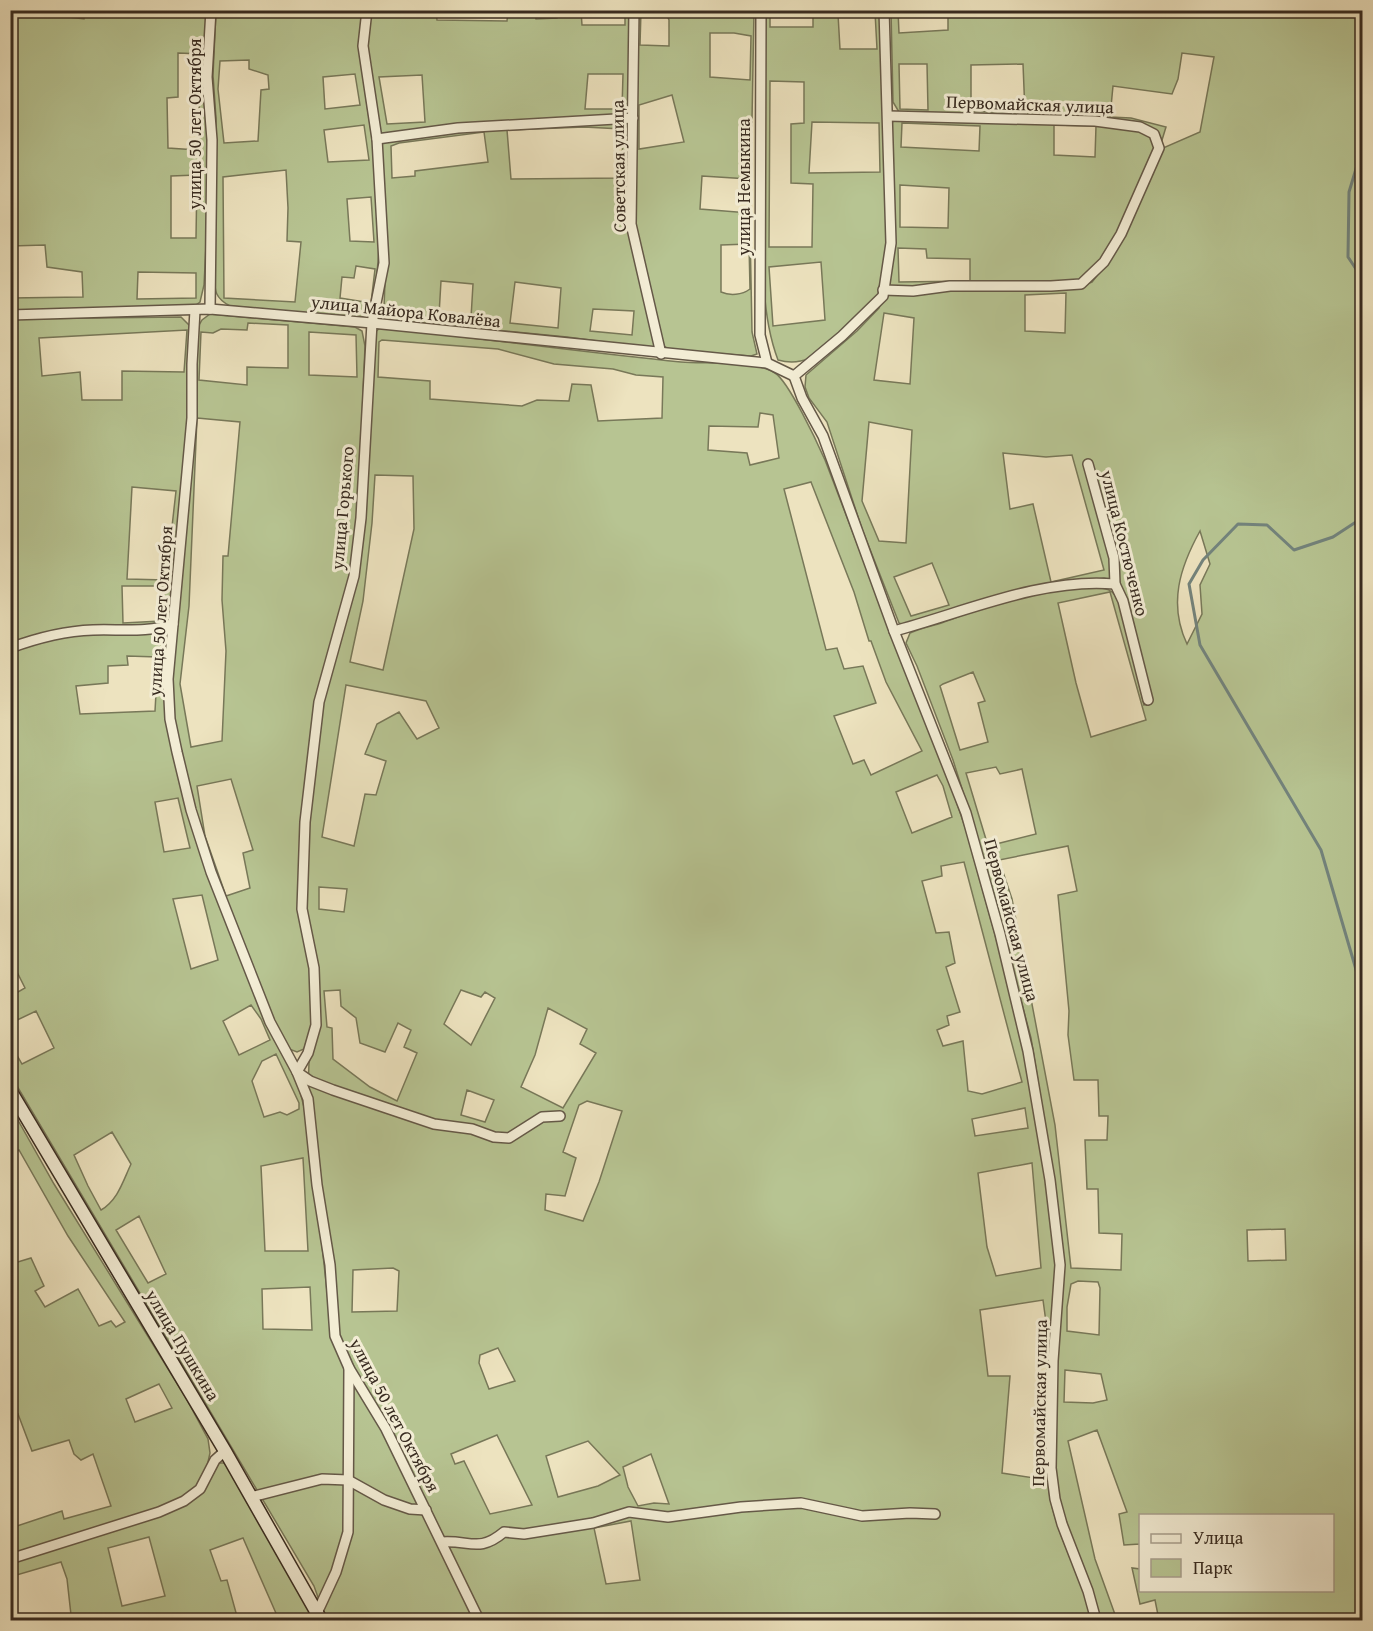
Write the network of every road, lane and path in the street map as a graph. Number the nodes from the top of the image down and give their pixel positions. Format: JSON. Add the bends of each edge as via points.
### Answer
{"nodes":[{"id":1,"x":211,"y":10,"type":"edge"},
{"id":2,"x":367,"y":10,"type":"edge"},
{"id":3,"x":634,"y":10,"type":"edge"},
{"id":4,"x":761,"y":10,"type":"edge"},
{"id":5,"x":884,"y":10,"type":"edge"},
{"id":6,"x":888,"y":116,"type":"junction"},
{"id":7,"x":633,"y":118,"type":"junction"},
{"id":8,"x":377,"y":140,"type":"junction"},
{"id":9,"x":883,"y":290,"type":"junction"},
{"id":10,"x":210,"y":309,"type":"junction"},
{"id":11,"x":195,"y":310,"type":"junction"},
{"id":12,"x":10,"y":315,"type":"edge"},
{"id":13,"x":372,"y":323,"type":"junction"},
{"id":14,"x":661,"y":354,"type":"junction"},
{"id":15,"x":767,"y":363,"type":"junction"},
{"id":16,"x":794,"y":376,"type":"junction"},
{"id":17,"x":1088,"y":464,"type":"dead end"},
{"id":18,"x":1115,"y":584,"type":"junction"},
{"id":19,"x":173,"y":624,"type":"junction"},
{"id":20,"x":894,"y":632,"type":"junction"},
{"id":21,"x":10,"y":648,"type":"edge"},
{"id":22,"x":1148,"y":700,"type":"dead end"},
{"id":23,"x":297,"y":1072,"type":"junction"},
{"id":24,"x":10,"y":1090,"type":"edge"},
{"id":25,"x":560,"y":1116,"type":"dead end"},
{"id":26,"x":349,"y":1368,"type":"junction"},
{"id":27,"x":225,"y":1451,"type":"junction"},
{"id":28,"x":348,"y":1479,"type":"junction"},
{"id":29,"x":251,"y":1497,"type":"junction"},
{"id":30,"x":426,"y":1510,"type":"junction"},
{"id":31,"x":935,"y":1514,"type":"dead end"},
{"id":32,"x":442,"y":1542,"type":"junction"},
{"id":33,"x":10,"y":1559,"type":"edge"},
{"id":34,"x":321,"y":1618,"type":"edge"},
{"id":35,"x":479,"y":1620,"type":"edge"},
{"id":36,"x":1096,"y":1620,"type":"edge"}],
"edges":[{"from":1,"to":10,"type":"street","name":"улица 50 лет Октября","via":[[207,77],[212,140]]},
{"from":2,"to":8,"type":"street","name":"улица Горького","via":[[363,46]]},
{"from":3,"to":7,"type":"street","name":"Советская улица"},
{"from":4,"to":15,"type":"street","name":"улица Немыкина","via":[[760,335]]},
{"from":5,"to":6,"type":"street"},
{"from":6,"to":9,"type":"street","via":[[891,243]]},
{"from":6,"to":9,"type":"street","name":"Первомайская улица","via":[[1095,121],[1140,127],[1154,134],[1159,148],[1121,234],[1104,262],[1081,284]]},
{"from":7,"to":8,"type":"street","via":[[458,128]]},
{"from":7,"to":14,"type":"street","name":"Советская улица","via":[[632,224]]},
{"from":8,"to":13,"type":"street","name":"улица Горького","via":[[384,263]]},
{"from":9,"to":16,"type":"street","via":[[882,296],[842,336]]},
{"from":10,"to":11,"type":"street","name":"улица Майора Ковалёва"},
{"from":10,"to":13,"type":"street","name":"улица Майора Ковалёва"},
{"from":11,"to":12,"type":"street","name":"улица Майора Ковалёва"},
{"from":11,"to":19,"type":"street","name":"улица 50 лет Октября","via":[[192,418]]},
{"from":13,"to":14,"type":"street","name":"улица Майора Ковалёва"},
{"from":13,"to":23,"type":"street","name":"улица Горького","via":[[354,576],[319,702],[307,811],[302,909],[314,968],[316,1025],[308,1053]]},
{"from":14,"to":15,"type":"street","name":"улица Майора Ковалёва"},
{"from":15,"to":16,"type":"street","name":"улица Майора Ковалёва"},
{"from":16,"to":20,"type":"street","name":"Первомайская улица","via":[[823,436]]},
{"from":17,"to":18,"type":"street","name":"улица Костюченко","via":[[1114,558]]},
{"from":18,"to":20,"type":"street","via":[[1085,583],[1044,590]]},
{"from":18,"to":22,"type":"street","name":"улица Костюченко","via":[[1123,601]]},
{"from":19,"to":21,"type":"street","via":[[156,630],[90,630],[38,637]]},
{"from":19,"to":23,"type":"street","name":"улица 50 лет Октября","via":[[168,679],[170,719],[191,810],[270,1022]]},
{"from":20,"to":36,"type":"street","name":"Первомайская улица","via":[[966,813],[1028,1051],[1060,1265],[1051,1468],[1062,1524]]},
{"from":23,"to":25,"type":"street","via":[[310,1081],[434,1124],[472,1129],[494,1137],[509,1138],[542,1117]]},
{"from":23,"to":26,"type":"street","name":"улица 50 лет Октября","via":[[308,1099],[330,1265],[335,1336]]},
{"from":24,"to":27,"type":"street","name":"улица Пушкина"},
{"from":26,"to":28,"type":"street"},
{"from":26,"to":30,"type":"street","name":"улица 50 лет Октября"},
{"from":27,"to":29,"type":"street","name":"улица Пушкина"},
{"from":27,"to":33,"type":"street","via":[[215,1460],[200,1489],[184,1501]]},
{"from":28,"to":29,"type":"street","via":[[322,1479]]},
{"from":28,"to":30,"type":"street","via":[[384,1500]]},
{"from":28,"to":34,"type":"street","via":[[348,1532]]},
{"from":29,"to":34,"type":"street","name":"улица Пушкина"},
{"from":30,"to":32,"type":"street","name":"улица 50 лет Октября"},
{"from":31,"to":32,"type":"street","via":[[862,1516],[801,1503],[668,1516],[629,1512],[524,1534],[504,1532],[480,1545]]},
{"from":32,"to":35,"type":"street","name":"улица 50 лет Октября"}]}
